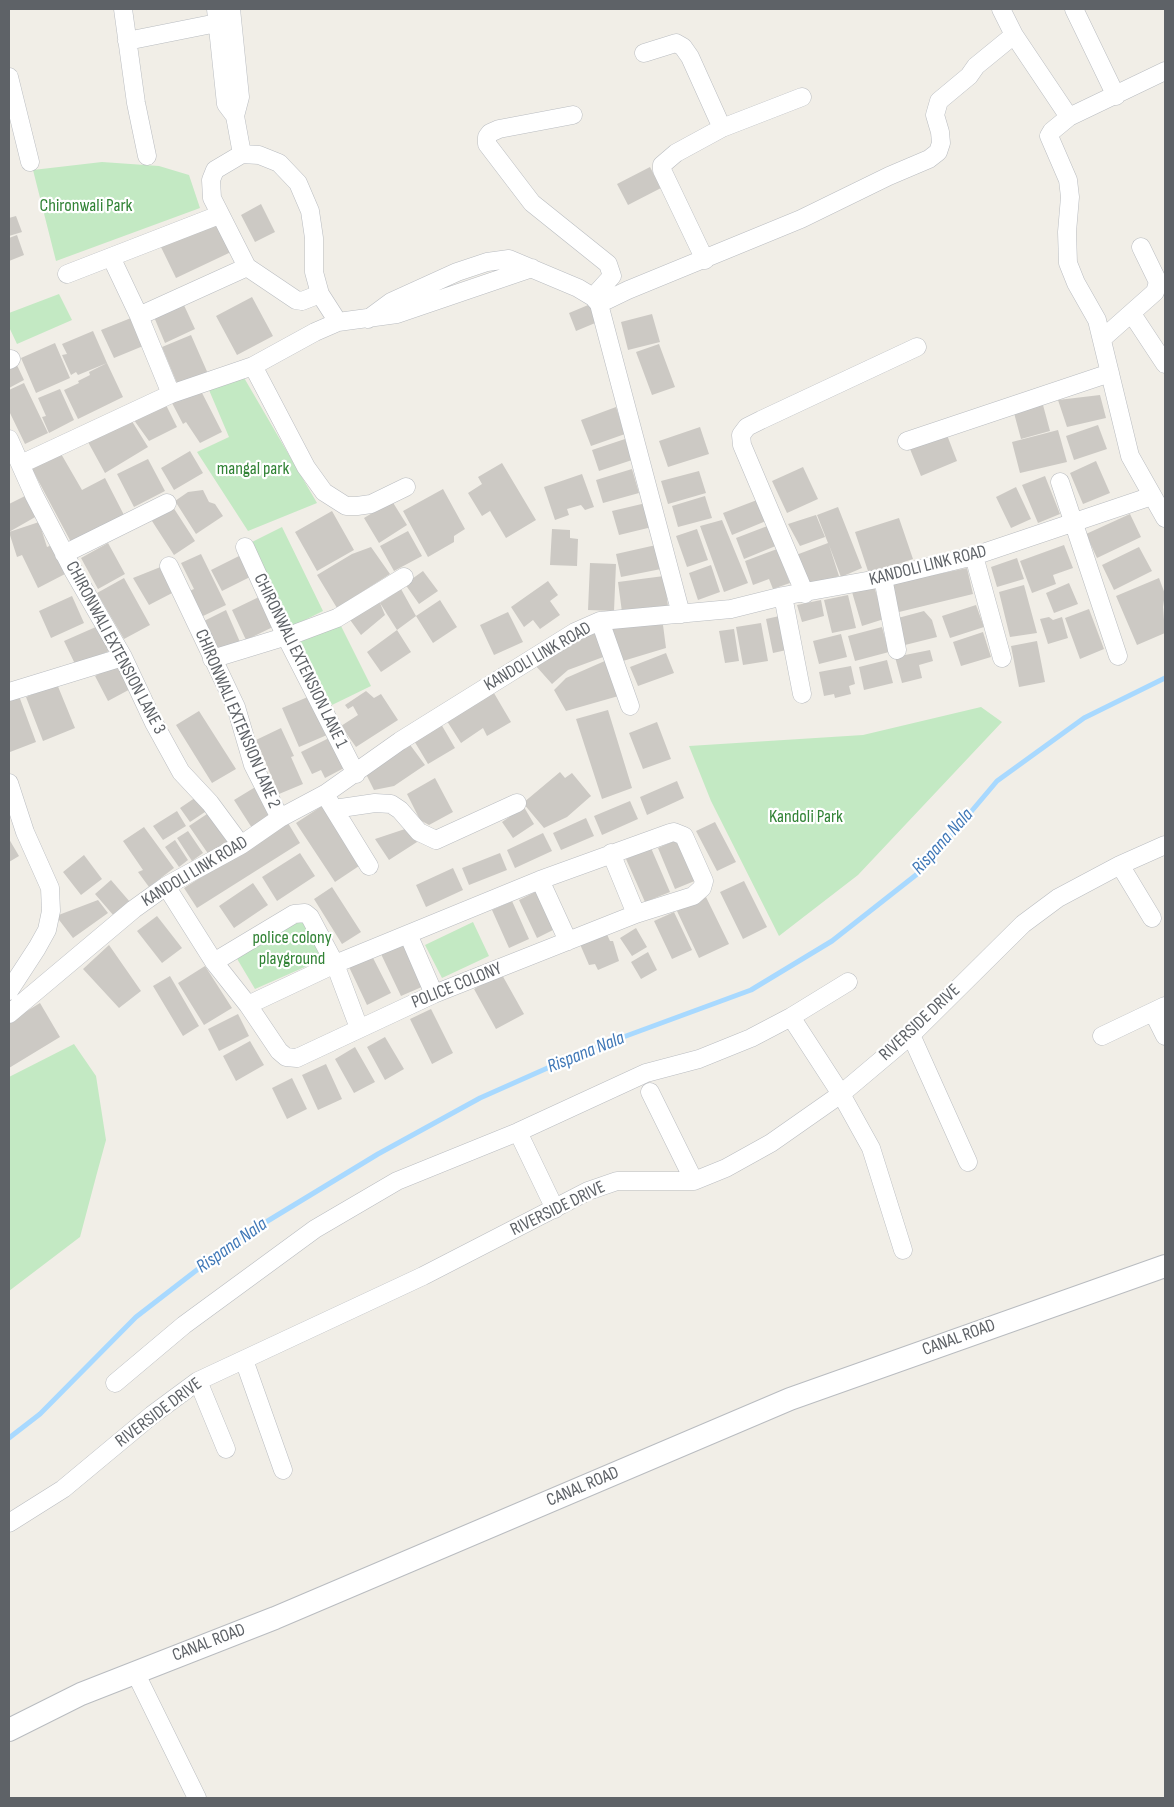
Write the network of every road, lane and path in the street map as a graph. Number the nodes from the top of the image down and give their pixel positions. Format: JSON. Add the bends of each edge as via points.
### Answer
{"nodes":[{"id":1,"x":123,"y":9,"type":"edge"},
{"id":2,"x":231,"y":9,"type":"edge"},
{"id":3,"x":1001,"y":9,"type":"edge"},
{"id":4,"x":1074,"y":9,"type":"edge"},
{"id":5,"x":216,"y":16,"type":"edge"},
{"id":6,"x":1014,"y":35,"type":"junction"},
{"id":7,"x":128,"y":42,"type":"junction"},
{"id":8,"x":644,"y":53,"type":"dead end"},
{"id":9,"x":1165,"y":71,"type":"edge"},
{"id":10,"x":9,"y":77,"type":"edge"},
{"id":11,"x":1116,"y":96,"type":"junction"},
{"id":12,"x":802,"y":97,"type":"dead end"},
{"id":13,"x":235,"y":116,"type":"junction"},
{"id":14,"x":573,"y":116,"type":"dead end"},
{"id":15,"x":1069,"y":117,"type":"junction"},
{"id":16,"x":722,"y":128,"type":"junction"},
{"id":17,"x":242,"y":154,"type":"junction"},
{"id":18,"x":147,"y":156,"type":"dead end"},
{"id":19,"x":30,"y":162,"type":"dead end"},
{"id":20,"x":219,"y":215,"type":"junction"},
{"id":21,"x":1141,"y":247,"type":"dead end"},
{"id":22,"x":111,"y":257,"type":"junction"},
{"id":23,"x":706,"y":260,"type":"junction"},
{"id":24,"x":247,"y":267,"type":"junction"},
{"id":25,"x":67,"y":274,"type":"dead end"},
{"id":26,"x":320,"y":294,"type":"junction"},
{"id":27,"x":596,"y":301,"type":"junction"},
{"id":28,"x":1132,"y":314,"type":"junction"},
{"id":29,"x":139,"y":316,"type":"junction"},
{"id":30,"x":338,"y":322,"type":"junction"},
{"id":31,"x":1102,"y":339,"type":"junction"},
{"id":32,"x":917,"y":347,"type":"dead end"},
{"id":33,"x":1165,"y":364,"type":"edge"},
{"id":34,"x":253,"y":366,"type":"junction"},
{"id":35,"x":1110,"y":373,"type":"junction"},
{"id":36,"x":171,"y":394,"type":"junction"},
{"id":37,"x":9,"y":439,"type":"edge"},
{"id":38,"x":906,"y":441,"type":"dead end"},
{"id":39,"x":21,"y":464,"type":"junction"},
{"id":40,"x":1060,"y":482,"type":"dead end"},
{"id":41,"x":406,"y":488,"type":"dead end"},
{"id":42,"x":1152,"y":496,"type":"junction"},
{"id":43,"x":167,"y":503,"type":"dead end"},
{"id":44,"x":1165,"y":518,"type":"edge"},
{"id":45,"x":1075,"y":523,"type":"junction"},
{"id":46,"x":244,"y":547,"type":"dead end"},
{"id":47,"x":64,"y":554,"type":"junction"},
{"id":48,"x":974,"y":556,"type":"junction"},
{"id":49,"x":169,"y":566,"type":"dead end"},
{"id":50,"x":404,"y":577,"type":"dead end"},
{"id":51,"x":883,"y":578,"type":"junction"},
{"id":52,"x":804,"y":594,"type":"junction"},
{"id":53,"x":783,"y":596,"type":"junction"},
{"id":54,"x":681,"y":614,"type":"junction"},
{"id":55,"x":600,"y":621,"type":"junction"},
{"id":56,"x":286,"y":636,"type":"junction"},
{"id":57,"x":898,"y":650,"type":"dead end"},
{"id":58,"x":1118,"y":656,"type":"dead end"},
{"id":59,"x":123,"y":657,"type":"junction"},
{"id":60,"x":1002,"y":658,"type":"dead end"},
{"id":61,"x":212,"y":659,"type":"junction"},
{"id":62,"x":9,"y":692,"type":"edge"},
{"id":63,"x":802,"y":694,"type":"dead end"},
{"id":64,"x":630,"y":706,"type":"dead end"},
{"id":65,"x":356,"y":774,"type":"junction"},
{"id":66,"x":9,"y":783,"type":"edge"},
{"id":67,"x":330,"y":802,"type":"junction"},
{"id":68,"x":517,"y":803,"type":"dead end"},
{"id":69,"x":280,"y":818,"type":"junction"},
{"id":70,"x":241,"y":845,"type":"junction"},
{"id":71,"x":1165,"y":845,"type":"edge"},
{"id":72,"x":611,"y":853,"type":"junction"},
{"id":73,"x":1120,"y":865,"type":"junction"},
{"id":74,"x":369,"y":866,"type":"dead end"},
{"id":75,"x":540,"y":880,"type":"junction"},
{"id":76,"x":166,"y":886,"type":"junction"},
{"id":77,"x":636,"y":914,"type":"junction"},
{"id":78,"x":1152,"y":918,"type":"dead end"},
{"id":79,"x":408,"y":934,"type":"junction"},
{"id":80,"x":568,"y":941,"type":"junction"},
{"id":81,"x":214,"y":962,"type":"junction"},
{"id":82,"x":335,"y":964,"type":"junction"},
{"id":83,"x":848,"y":982,"type":"dead end"},
{"id":84,"x":9,"y":991,"type":"edge"},
{"id":85,"x":434,"y":994,"type":"junction"},
{"id":86,"x":248,"y":1004,"type":"junction"},
{"id":87,"x":1159,"y":1009,"type":"edge"},
{"id":88,"x":9,"y":1014,"type":"edge"},
{"id":89,"x":791,"y":1017,"type":"junction"},
{"id":90,"x":359,"y":1028,"type":"junction"},
{"id":91,"x":911,"y":1035,"type":"junction"},
{"id":92,"x":1102,"y":1036,"type":"dead end"},
{"id":93,"x":1165,"y":1036,"type":"edge"},
{"id":94,"x":650,"y":1092,"type":"dead end"},
{"id":95,"x":841,"y":1094,"type":"junction"},
{"id":96,"x":518,"y":1132,"type":"junction"},
{"id":97,"x":968,"y":1162,"type":"dead end"},
{"id":98,"x":694,"y":1181,"type":"junction"},
{"id":99,"x":555,"y":1209,"type":"junction"},
{"id":100,"x":903,"y":1250,"type":"dead end"},
{"id":101,"x":1165,"y":1266,"type":"edge"},
{"id":102,"x":244,"y":1360,"type":"junction"},
{"id":103,"x":198,"y":1381,"type":"junction"},
{"id":104,"x":115,"y":1383,"type":"dead end"},
{"id":105,"x":226,"y":1450,"type":"dead end"},
{"id":106,"x":283,"y":1470,"type":"dead end"},
{"id":107,"x":9,"y":1522,"type":"edge"},
{"id":108,"x":135,"y":1672,"type":"junction"},
{"id":109,"x":9,"y":1730,"type":"edge"},
{"id":110,"x":197,"y":1798,"type":"edge"}],
"edges":[{"from":1,"to":7,"type":"street"},
{"from":2,"to":13,"type":"street","via":[[240,97]]},
{"from":3,"to":6,"type":"street"},
{"from":4,"to":11,"type":"street"},
{"from":5,"to":7,"type":"street"},
{"from":5,"to":13,"type":"street","via":[[226,104]]},
{"from":6,"to":15,"type":"street"},
{"from":6,"to":23,"type":"street","via":[[939,101],[935,115],[941,143],[938,152],[929,159]]},
{"from":7,"to":18,"type":"street"},
{"from":8,"to":16,"type":"street","via":[[676,43],[683,47]]},
{"from":9,"to":11,"type":"street"},
{"from":10,"to":19,"type":"street"},
{"from":11,"to":15,"type":"street"},
{"from":12,"to":16,"type":"street"},
{"from":13,"to":17,"type":"street"},
{"from":14,"to":27,"type":"street","via":[[499,128],[487,137],[487,144],[532,203],[608,264],[612,276]]},
{"from":15,"to":31,"type":"street","via":[[1052,131],[1050,142],[1068,180],[1068,262],[1097,320]]},
{"from":16,"to":23,"type":"street","via":[[662,164]]},
{"from":17,"to":20,"type":"street","via":[[215,170],[211,180],[212,198]]},
{"from":17,"to":26,"type":"street","via":[[258,155],[279,163],[298,183],[310,211],[314,272]]},
{"from":20,"to":22,"type":"street"},
{"from":20,"to":24,"type":"street"},
{"from":21,"to":28,"type":"street","via":[[1158,282],[1155,292]]},
{"from":22,"to":25,"type":"street"},
{"from":22,"to":29,"type":"street"},
{"from":23,"to":27,"type":"street"},
{"from":24,"to":26,"type":"street","via":[[296,300]]},
{"from":24,"to":29,"type":"street"},
{"from":26,"to":30,"type":"street"},
{"from":27,"to":30,"type":"street","via":[[578,288],[509,259],[457,272],[391,302],[368,319]]},
{"from":27,"to":54,"type":"street"},
{"from":28,"to":31,"type":"street"},
{"from":28,"to":33,"type":"street"},
{"from":29,"to":36,"type":"street"},
{"from":30,"to":34,"type":"street"},
{"from":31,"to":35,"type":"street"},
{"from":32,"to":52,"type":"street","via":[[761,420],[741,435],[742,445]]},
{"from":34,"to":36,"type":"street"},
{"from":34,"to":41,"type":"street","via":[[306,467],[324,492],[346,506],[357,506],[371,504]]},
{"from":35,"to":38,"type":"street"},
{"from":35,"to":42,"type":"street","via":[[1130,456]]},
{"from":36,"to":39,"type":"street"},
{"from":37,"to":39,"type":"street","name":"CHIRONWALI EXTENSION LANE 3"},
{"from":39,"to":47,"type":"street","name":"CHIRONWALI EXTENSION LANE 3"},
{"from":40,"to":45,"type":"street"},
{"from":42,"to":44,"type":"street"},
{"from":42,"to":45,"type":"street","name":"KANDOLI LINK ROAD"},
{"from":43,"to":47,"type":"street"},
{"from":45,"to":48,"type":"street","name":"KANDOLI LINK ROAD"},
{"from":45,"to":58,"type":"street"},
{"from":46,"to":56,"type":"street","name":"CHIRONWALI EXTENSION LANE 1"},
{"from":47,"to":59,"type":"street","name":"CHIRONWALI EXTENSION LANE 3"},
{"from":48,"to":51,"type":"street","name":"KANDOLI LINK ROAD"},
{"from":48,"to":60,"type":"street"},
{"from":49,"to":61,"type":"street","name":"CHIRONWALI EXTENSION LANE 2"},
{"from":50,"to":56,"type":"street","via":[[337,618]]},
{"from":51,"to":52,"type":"street","name":"KANDOLI LINK ROAD"},
{"from":51,"to":57,"type":"street"},
{"from":52,"to":53,"type":"street","name":"KANDOLI LINK ROAD"},
{"from":53,"to":54,"type":"street","name":"KANDOLI LINK ROAD","via":[[731,609]]},
{"from":53,"to":63,"type":"street"},
{"from":54,"to":55,"type":"street","name":"KANDOLI LINK ROAD"},
{"from":55,"to":64,"type":"street"},
{"from":55,"to":65,"type":"street","name":"KANDOLI LINK ROAD","via":[[575,632],[441,715]]},
{"from":56,"to":61,"type":"street"},
{"from":56,"to":65,"type":"street","name":"CHIRONWALI EXTENSION LANE 1"},
{"from":59,"to":62,"type":"street"},
{"from":59,"to":70,"type":"street","name":"CHIRONWALI EXTENSION LANE 3","via":[[181,772],[210,803]]},
{"from":61,"to":69,"type":"street","name":"CHIRONWALI EXTENSION LANE 2","via":[[236,707],[253,765]]},
{"from":65,"to":67,"type":"street","name":"KANDOLI LINK ROAD"},
{"from":66,"to":84,"type":"street","via":[[24,832],[50,888],[51,911],[47,930],[38,948]]},
{"from":67,"to":68,"type":"street","via":[[391,804],[419,832],[436,840]]},
{"from":67,"to":69,"type":"street","name":"KANDOLI LINK ROAD"},
{"from":67,"to":74,"type":"street"},
{"from":69,"to":70,"type":"street","name":"KANDOLI LINK ROAD"},
{"from":70,"to":76,"type":"street","name":"KANDOLI LINK ROAD"},
{"from":71,"to":73,"type":"street","name":"RIVERSIDE DRIVE"},
{"from":72,"to":75,"type":"street"},
{"from":72,"to":77,"type":"street"},
{"from":72,"to":77,"type":"street","name":"POLICE COLONY","via":[[670,833],[679,833],[684,836],[704,881],[702,888],[693,896]]},
{"from":73,"to":78,"type":"street"},
{"from":73,"to":91,"type":"street","name":"RIVERSIDE DRIVE","via":[[1058,898],[1022,924]]},
{"from":75,"to":79,"type":"street"},
{"from":75,"to":80,"type":"street"},
{"from":76,"to":81,"type":"street"},
{"from":76,"to":88,"type":"street","name":"KANDOLI LINK ROAD","via":[[134,908]]},
{"from":77,"to":80,"type":"street","name":"POLICE COLONY"},
{"from":79,"to":82,"type":"street"},
{"from":79,"to":85,"type":"street"},
{"from":80,"to":85,"type":"street","name":"POLICE COLONY"},
{"from":81,"to":82,"type":"street","via":[[299,912],[310,917]]},
{"from":81,"to":86,"type":"street"},
{"from":82,"to":86,"type":"street"},
{"from":82,"to":90,"type":"street"},
{"from":83,"to":89,"type":"street"},
{"from":85,"to":90,"type":"street","name":"POLICE COLONY"},
{"from":86,"to":90,"type":"street","name":"POLICE COLONY","via":[[279,1050],[292,1059]]},
{"from":87,"to":92,"type":"street"},
{"from":87,"to":93,"type":"street"},
{"from":89,"to":95,"type":"street"},
{"from":89,"to":96,"type":"street","via":[[699,1059],[646,1073]]},
{"from":91,"to":95,"type":"street","name":"RIVERSIDE DRIVE"},
{"from":91,"to":97,"type":"street"},
{"from":94,"to":98,"type":"street"},
{"from":95,"to":98,"type":"street","name":"RIVERSIDE DRIVE","via":[[771,1143],[726,1168]]},
{"from":95,"to":100,"type":"street","via":[[871,1148]]},
{"from":96,"to":99,"type":"street"},
{"from":96,"to":104,"type":"street","via":[[397,1181],[315,1229],[184,1325]]},
{"from":98,"to":99,"type":"street","name":"RIVERSIDE DRIVE","via":[[617,1182],[588,1191]]},
{"from":99,"to":102,"type":"street","name":"RIVERSIDE DRIVE","via":[[423,1276]]},
{"from":101,"to":108,"type":"street","name":"CANAL ROAD","via":[[790,1399],[275,1618]]},
{"from":102,"to":103,"type":"street","name":"RIVERSIDE DRIVE"},
{"from":102,"to":106,"type":"street"},
{"from":103,"to":105,"type":"street"},
{"from":103,"to":107,"type":"street","name":"RIVERSIDE DRIVE","via":[[63,1489]]},
{"from":108,"to":109,"type":"street","name":"CANAL ROAD","via":[[81,1694]]},
{"from":108,"to":110,"type":"street"}]}
